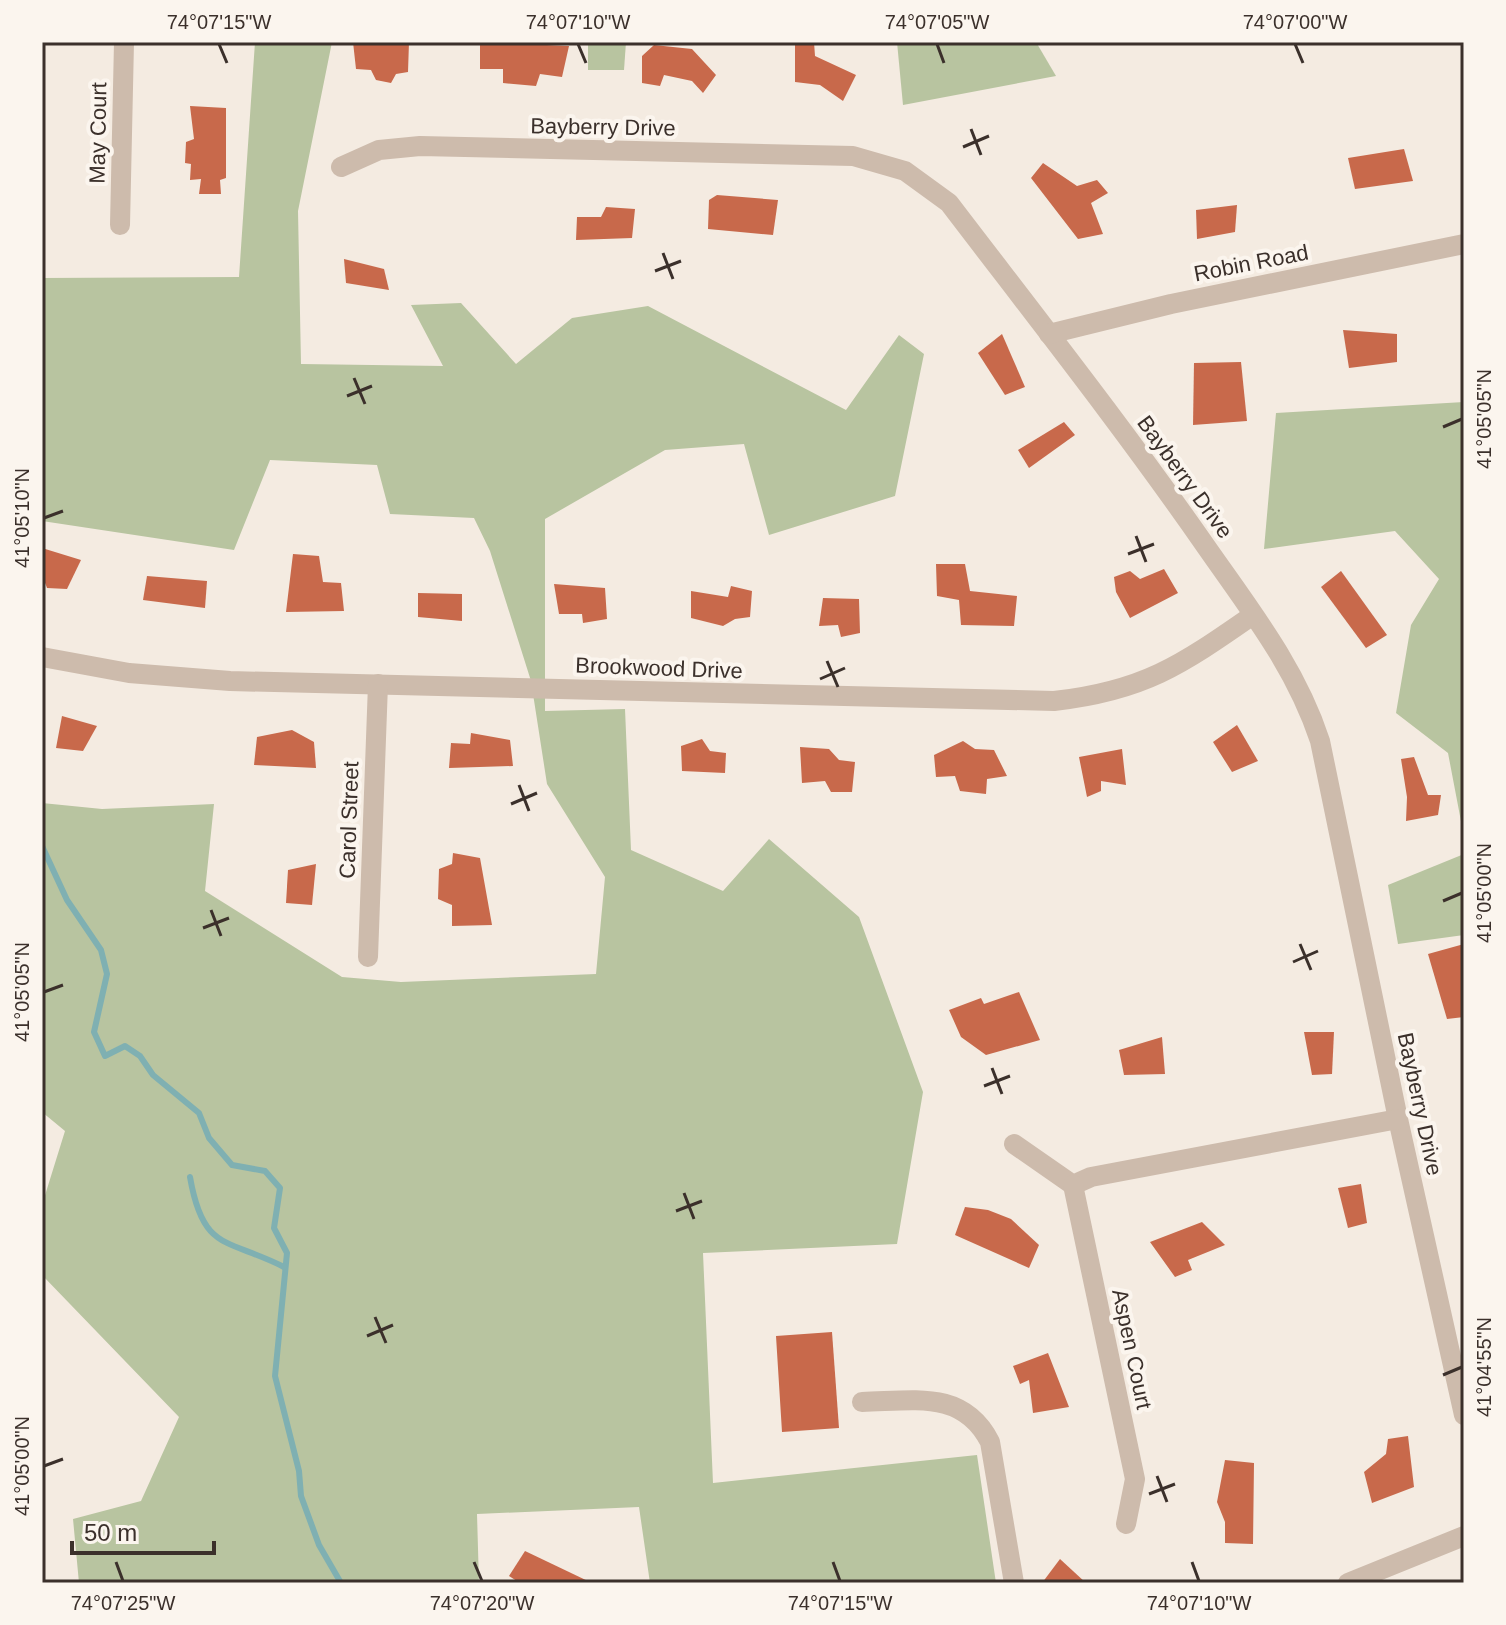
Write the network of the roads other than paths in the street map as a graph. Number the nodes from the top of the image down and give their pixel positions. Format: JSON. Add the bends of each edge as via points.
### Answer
{"nodes":[{"id":1,"x":124,"y":42,"type":"edge"},
{"id":2,"x":341,"y":167,"type":"dead end"},
{"id":3,"x":120,"y":225,"type":"dead end"},
{"id":4,"x":1464,"y":244,"type":"edge"},
{"id":5,"x":1049,"y":334,"type":"junction"},
{"id":6,"x":1253,"y":615,"type":"junction"},
{"id":7,"x":42,"y":657,"type":"edge"},
{"id":8,"x":378,"y":684,"type":"junction"},
{"id":9,"x":368,"y":957,"type":"dead end"},
{"id":10,"x":1398,"y":1119,"type":"junction"},
{"id":11,"x":1014,"y":1144,"type":"dead end"},
{"id":12,"x":1073,"y":1185,"type":"junction"},
{"id":13,"x":862,"y":1402,"type":"dead end"},
{"id":14,"x":1464,"y":1415,"type":"edge"},
{"id":15,"x":1126,"y":1524,"type":"dead end"},
{"id":16,"x":1464,"y":1536,"type":"edge"},
{"id":17,"x":1014,"y":1583,"type":"edge"},
{"id":18,"x":1348,"y":1583,"type":"edge"}],
"edges":[{"from":1,"to":3,"type":"street","name":"May Court"},
{"from":2,"to":5,"type":"street","name":"Bayberry Drive","via":[[379,150],[420,146],[853,156],[878,161],[905,171],[949,203]]},
{"from":4,"to":5,"type":"street","name":"Robin Road"},
{"from":5,"to":6,"type":"street","name":"Bayberry Drive"},
{"from":6,"to":8,"type":"street","name":"Brookwood Drive","via":[[1151,681],[1118,692],[1054,701]]},
{"from":6,"to":10,"type":"street","name":"Bayberry Drive","via":[[1294,675],[1320,741]]},
{"from":7,"to":8,"type":"street","name":"Brookwood Drive","via":[[129,673]]},
{"from":8,"to":9,"type":"street","name":"Carol Street"},
{"from":10,"to":12,"type":"street","via":[[1091,1177]]},
{"from":10,"to":14,"type":"street","name":"Bayberry Drive"},
{"from":11,"to":12,"type":"street"},
{"from":12,"to":15,"type":"street","name":"Aspen Court","via":[[1135,1479]]},
{"from":13,"to":17,"type":"street","via":[[929,1400],[961,1407],[980,1423],[990,1442]]},
{"from":16,"to":18,"type":"street"}]}
